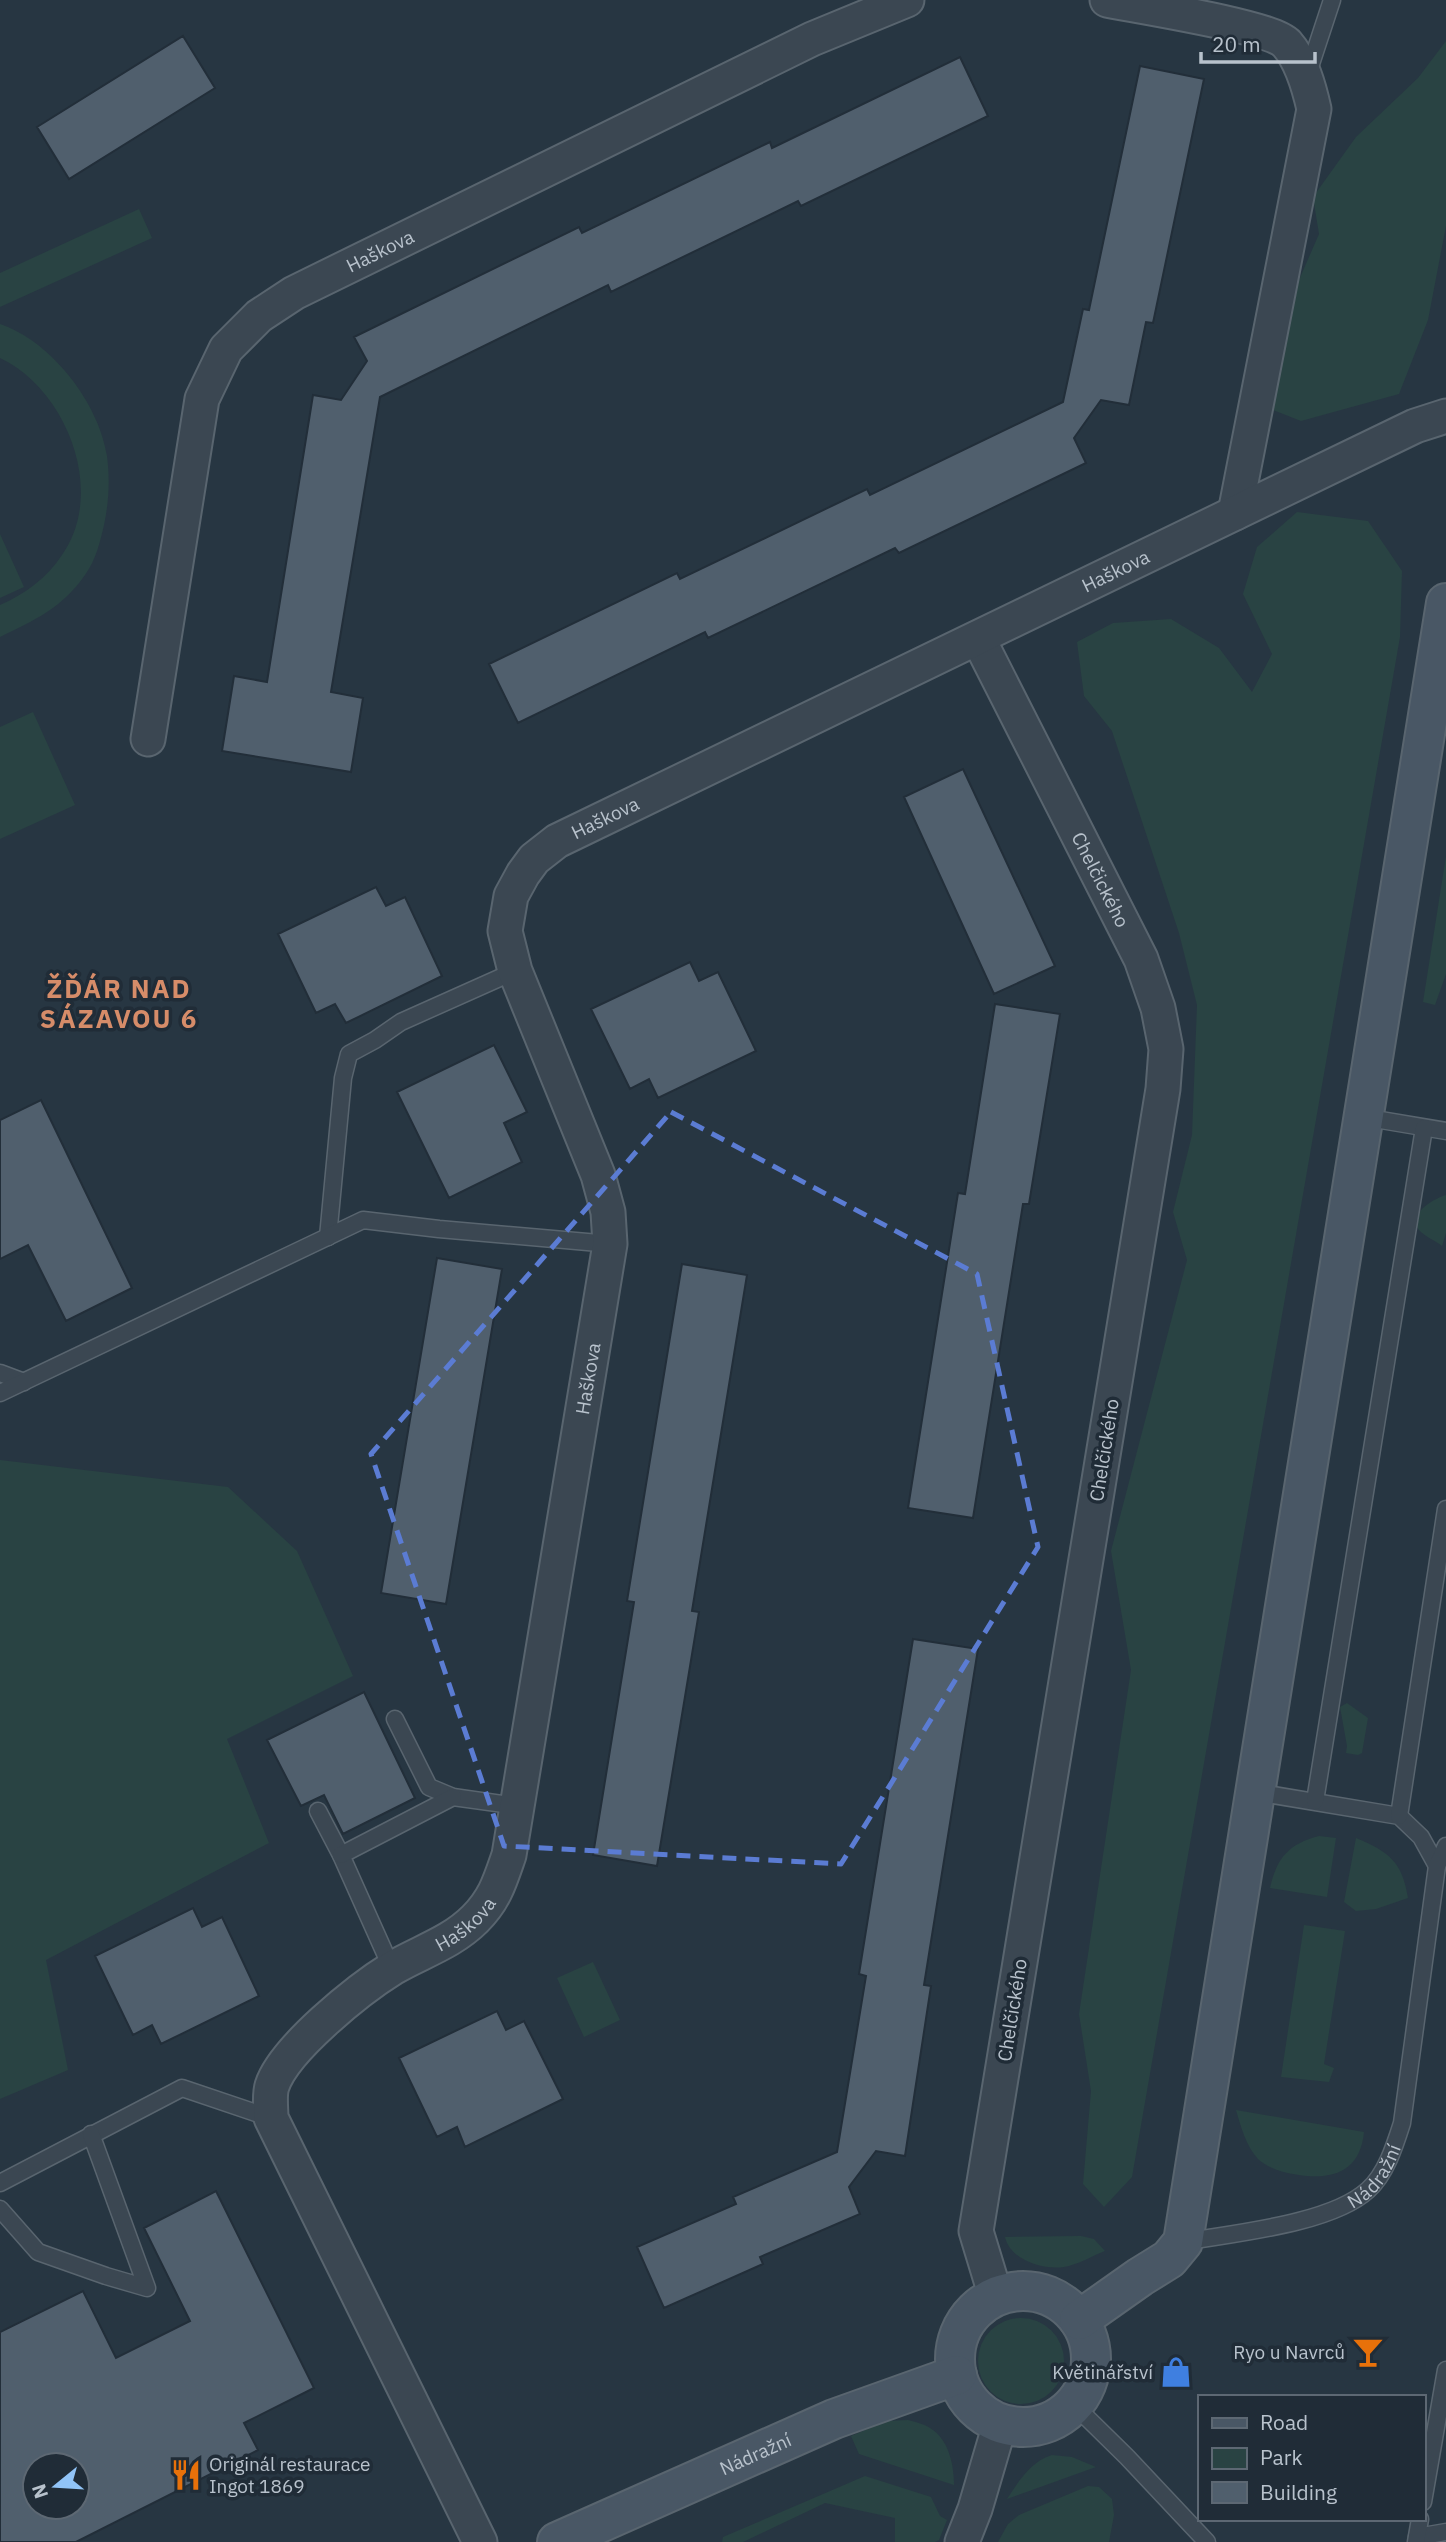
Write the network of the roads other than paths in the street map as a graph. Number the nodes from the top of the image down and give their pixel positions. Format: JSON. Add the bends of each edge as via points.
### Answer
{"nodes":[{"id":1,"x":907,"y":0,"type":"edge"},
{"id":2,"x":1107,"y":0,"type":"edge"},
{"id":3,"x":1332,"y":0,"type":"edge"},
{"id":4,"x":1306,"y":78,"type":"junction"},
{"id":5,"x":1446,"y":416,"type":"edge"},
{"id":6,"x":1235,"y":513,"type":"junction"},
{"id":7,"x":1446,"y":603,"type":"edge"},
{"id":8,"x":978,"y":638,"type":"junction"},
{"id":9,"x":148,"y":739,"type":"dead end"},
{"id":10,"x":515,"y":971,"type":"junction"},
{"id":11,"x":1363,"y":1117,"type":"junction"},
{"id":12,"x":1424,"y":1128,"type":"junction"},
{"id":13,"x":1446,"y":1132,"type":"edge"},
{"id":14,"x":328,"y":1237,"type":"junction"},
{"id":15,"x":610,"y":1244,"type":"junction"},
{"id":16,"x":0,"y":1373,"type":"edge"},
{"id":17,"x":24,"y":1382,"type":"junction"},
{"id":18,"x":0,"y":1393,"type":"edge"},
{"id":19,"x":1446,"y":1510,"type":"edge"},
{"id":20,"x":395,"y":1719,"type":"dead end"},
{"id":21,"x":1255,"y":1791,"type":"junction"},
{"id":22,"x":453,"y":1797,"type":"junction"},
{"id":23,"x":1315,"y":1801,"type":"junction"},
{"id":24,"x":517,"y":1806,"type":"junction"},
{"id":25,"x":318,"y":1811,"type":"dead end"},
{"id":26,"x":1399,"y":1815,"type":"junction"},
{"id":27,"x":1446,"y":1846,"type":"edge"},
{"id":28,"x":341,"y":1855,"type":"junction"},
{"id":29,"x":1437,"y":1866,"type":"junction"},
{"id":30,"x":392,"y":1969,"type":"junction"},
{"id":31,"x":271,"y":2118,"type":"junction"},
{"id":32,"x":91,"y":2134,"type":"junction"},
{"id":33,"x":0,"y":2183,"type":"edge"},
{"id":34,"x":0,"y":2210,"type":"edge"},
{"id":35,"x":1183,"y":2242,"type":"junction"},
{"id":36,"x":996,"y":2297,"type":"junction"},
{"id":37,"x":1079,"y":2320,"type":"junction"},
{"id":38,"x":1446,"y":2370,"type":"edge"},
{"id":39,"x":957,"y":2375,"type":"junction"},
{"id":40,"x":1074,"y":2405,"type":"junction"},
{"id":41,"x":1000,"y":2424,"type":"junction"},
{"id":42,"x":1425,"y":2491,"type":"edge"},
{"id":43,"x":1420,"y":2521,"type":"edge"},
{"id":44,"x":1446,"y":2532,"type":"edge"},
{"id":45,"x":1417,"y":2540,"type":"edge"},
{"id":46,"x":480,"y":2542,"type":"edge"},
{"id":47,"x":557,"y":2542,"type":"edge"},
{"id":48,"x":962,"y":2542,"type":"edge"},
{"id":49,"x":1206,"y":2542,"type":"edge"}],
"edges":[{"from":1,"to":9,"type":"street","name":"Haškova","via":[[812,39],[295,293],[259,316],[226,349],[202,400]]},
{"from":2,"to":4,"type":"street","via":[[1253,29],[1286,42]]},
{"from":3,"to":4,"type":"lane"},
{"from":4,"to":6,"type":"street","via":[[1314,109]]},
{"from":5,"to":6,"type":"street","name":"Haškova","via":[[1415,426]]},
{"from":6,"to":8,"type":"street","name":"Haškova"},
{"from":7,"to":11,"type":"street"},
{"from":8,"to":10,"type":"street","name":"Haškova","via":[[550,847],[534,859],[511,896],[505,931]]},
{"from":8,"to":36,"type":"street","name":"Chelčického","via":[[1141,959],[1167,1049],[976,2231]]},
{"from":10,"to":14,"type":"lane","via":[[401,1022],[349,1054]]},
{"from":10,"to":15,"type":"street","name":"Haškova","via":[[598,1175],[608,1212]]},
{"from":11,"to":12,"type":"lane"},
{"from":11,"to":21,"type":"street"},
{"from":12,"to":13,"type":"lane"},
{"from":12,"to":23,"type":"lane"},
{"from":14,"to":15,"type":"lane","via":[[363,1220]]},
{"from":14,"to":17,"type":"lane"},
{"from":15,"to":24,"type":"street","name":"Haškova"},
{"from":16,"to":17,"type":"lane"},
{"from":17,"to":18,"type":"lane"},
{"from":19,"to":26,"type":"lane"},
{"from":20,"to":22,"type":"lane","via":[[429,1787]]},
{"from":21,"to":23,"type":"lane"},
{"from":21,"to":35,"type":"street"},
{"from":22,"to":24,"type":"lane"},
{"from":22,"to":28,"type":"lane"},
{"from":23,"to":26,"type":"lane"},
{"from":24,"to":30,"type":"street","name":"Haškova","via":[[509,1855],[496,1894],[474,1920],[447,1941]]},
{"from":25,"to":28,"type":"lane"},
{"from":26,"to":29,"type":"lane","via":[[1421,1837]]},
{"from":27,"to":29,"type":"lane","name":"Nádražní"},
{"from":28,"to":30,"type":"lane"},
{"from":29,"to":35,"type":"lane","name":"Nádražní","via":[[1402,2123],[1391,2157],[1370,2189],[1340,2209]]},
{"from":30,"to":31,"type":"street","name":"Haškova","via":[[329,2015],[284,2065],[271,2087]]},
{"from":31,"to":32,"type":"lane","via":[[182,2088]]},
{"from":31,"to":46,"type":"street","name":"Haškova"},
{"from":32,"to":33,"type":"lane"},
{"from":32,"to":34,"type":"lane","via":[[147,2288],[38,2252]]},
{"from":35,"to":37,"type":"street","via":[[1169,2259]]},
{"from":36,"to":37,"type":"street","via":[[1026,2291],[1041,2294],[1056,2300]]},
{"from":36,"to":39,"type":"street","via":[[982,2305],[962,2329]]},
{"from":37,"to":40,"type":"street","via":[[1091,2357],[1087,2383]]},
{"from":38,"to":42,"type":"lane"},
{"from":39,"to":41,"type":"street","via":[[972,2405]]},
{"from":39,"to":47,"type":"street","name":"Nádražní","via":[[834,2419]]},
{"from":40,"to":41,"type":"street","via":[[1040,2426]]},
{"from":40,"to":49,"type":"lane"},
{"from":41,"to":48,"type":"street"},
{"from":43,"to":45,"type":"lane"},
{"from":44,"to":45,"type":"lane"}]}
